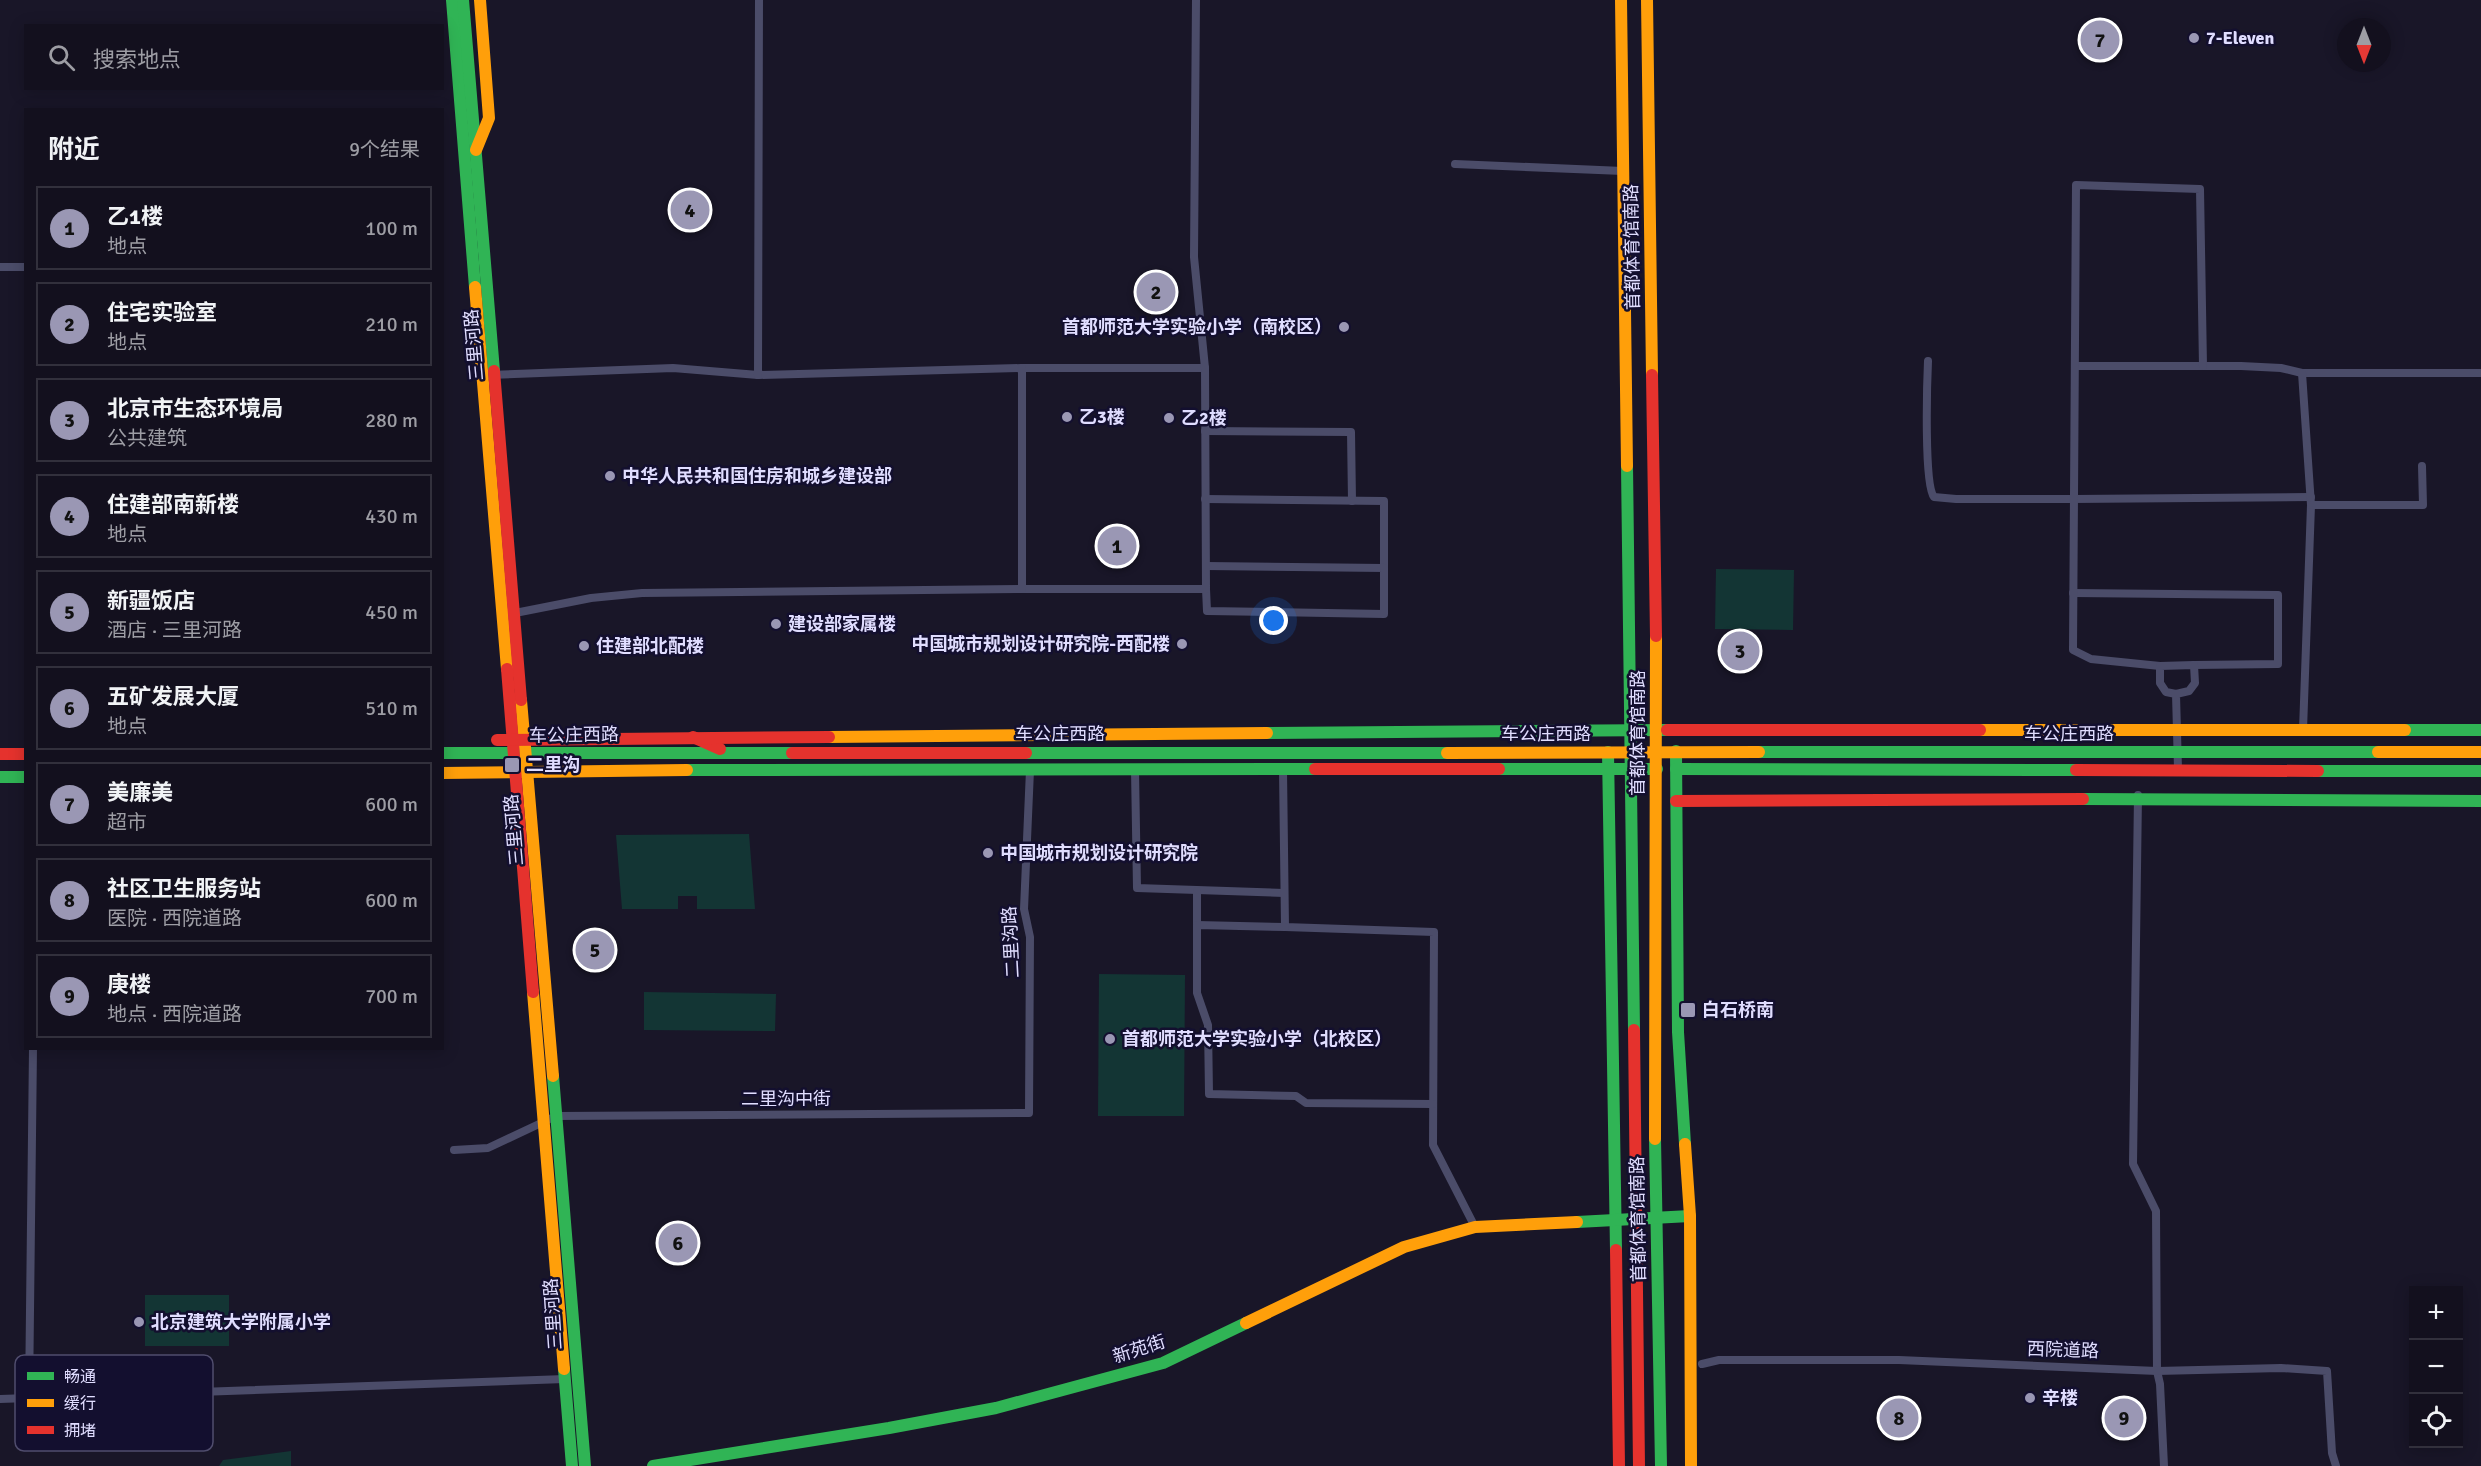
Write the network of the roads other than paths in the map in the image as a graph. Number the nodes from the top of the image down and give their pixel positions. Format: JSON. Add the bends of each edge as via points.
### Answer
{"nodes":[{"id":1,"x":452,"y":0,"type":"edge"},
{"id":2,"x":463,"y":0,"type":"edge"},
{"id":3,"x":480,"y":0,"type":"edge"},
{"id":4,"x":759,"y":0,"type":"edge"},
{"id":5,"x":1196,"y":0,"type":"edge"},
{"id":6,"x":1621,"y":0,"type":"edge"},
{"id":7,"x":1647,"y":0,"type":"edge"},
{"id":8,"x":475,"y":154,"type":"junction"},
{"id":9,"x":1455,"y":164,"type":"dead end"},
{"id":10,"x":1623,"y":171,"type":"junction"},
{"id":11,"x":0,"y":267,"type":"edge"},
{"id":12,"x":24,"y":267,"type":"edge"},
{"id":13,"x":1928,"y":362,"type":"dead end"},
{"id":14,"x":2076,"y":366,"type":"junction"},
{"id":15,"x":2203,"y":366,"type":"junction"},
{"id":16,"x":1022,"y":368,"type":"junction"},
{"id":17,"x":1205,"y":368,"type":"junction"},
{"id":18,"x":2302,"y":373,"type":"junction"},
{"id":19,"x":2481,"y":373,"type":"edge"},
{"id":20,"x":495,"y":375,"type":"junction"},
{"id":21,"x":758,"y":375,"type":"junction"},
{"id":22,"x":1205,"y":431,"type":"junction"},
{"id":23,"x":2422,"y":466,"type":"dead end"},
{"id":24,"x":1205,"y":499,"type":"junction"},
{"id":25,"x":2073,"y":499,"type":"junction"},
{"id":26,"x":1352,"y":501,"type":"junction"},
{"id":27,"x":2311,"y":501,"type":"junction"},
{"id":28,"x":1206,"y":566,"type":"junction"},
{"id":29,"x":1384,"y":568,"type":"junction"},
{"id":30,"x":1022,"y":589,"type":"junction"},
{"id":31,"x":1206,"y":589,"type":"junction"},
{"id":32,"x":2073,"y":593,"type":"junction"},
{"id":33,"x":508,"y":614,"type":"junction"},
{"id":34,"x":2194,"y":665,"type":"junction"},
{"id":35,"x":2160,"y":666,"type":"junction"},
{"id":36,"x":2176,"y":694,"type":"junction"},
{"id":37,"x":1657,"y":730,"type":"junction"},
{"id":38,"x":2177,"y":730,"type":"junction"},
{"id":39,"x":2303,"y":730,"type":"junction"},
{"id":40,"x":2481,"y":730,"type":"edge"},
{"id":41,"x":1631,"y":731,"type":"junction"},
{"id":42,"x":693,"y":737,"type":"junction"},
{"id":43,"x":518,"y":739,"type":"junction"},
{"id":44,"x":497,"y":740,"type":"dead end"},
{"id":45,"x":1657,"y":751,"type":"junction"},
{"id":46,"x":1676,"y":751,"type":"junction"},
{"id":47,"x":727,"y":752,"type":"junction"},
{"id":48,"x":1608,"y":752,"type":"junction"},
{"id":49,"x":1631,"y":752,"type":"junction"},
{"id":50,"x":2177,"y":752,"type":"junction"},
{"id":51,"x":2481,"y":752,"type":"edge"},
{"id":52,"x":444,"y":753,"type":"edge"},
{"id":53,"x":0,"y":754,"type":"edge"},
{"id":54,"x":24,"y":754,"type":"edge"},
{"id":55,"x":519,"y":754,"type":"junction"},
{"id":56,"x":1676,"y":769,"type":"junction"},
{"id":57,"x":2178,"y":769,"type":"junction"},
{"id":58,"x":1030,"y":770,"type":"junction"},
{"id":59,"x":1135,"y":770,"type":"junction"},
{"id":60,"x":1283,"y":770,"type":"junction"},
{"id":61,"x":1608,"y":770,"type":"junction"},
{"id":62,"x":1632,"y":770,"type":"junction"},
{"id":63,"x":1657,"y":770,"type":"junction"},
{"id":64,"x":2481,"y":771,"type":"edge"},
{"id":65,"x":444,"y":772,"type":"edge"},
{"id":66,"x":521,"y":772,"type":"junction"},
{"id":67,"x":0,"y":777,"type":"edge"},
{"id":68,"x":24,"y":777,"type":"edge"},
{"id":69,"x":2138,"y":796,"type":"junction"},
{"id":70,"x":1676,"y":801,"type":"junction"},
{"id":71,"x":2481,"y":801,"type":"edge"},
{"id":72,"x":1197,"y":891,"type":"junction"},
{"id":73,"x":1284,"y":893,"type":"junction"},
{"id":74,"x":1197,"y":924,"type":"junction"},
{"id":75,"x":1285,"y":927,"type":"junction"},
{"id":76,"x":33,"y":1050,"type":"edge"},
{"id":77,"x":1433,"y":1104,"type":"junction"},
{"id":78,"x":1029,"y":1113,"type":"joint"},
{"id":79,"x":550,"y":1118,"type":"junction"},
{"id":80,"x":454,"y":1150,"type":"dead end"},
{"id":81,"x":1690,"y":1216,"type":"junction"},
{"id":82,"x":1636,"y":1218,"type":"junction"},
{"id":83,"x":1655,"y":1218,"type":"junction"},
{"id":84,"x":1616,"y":1219,"type":"junction"},
{"id":85,"x":1475,"y":1227,"type":"junction"},
{"id":86,"x":29,"y":1355,"type":"edge"},
{"id":87,"x":1702,"y":1364,"type":"dead end"},
{"id":88,"x":2157,"y":1371,"type":"junction"},
{"id":89,"x":565,"y":1379,"type":"junction"},
{"id":90,"x":213,"y":1391,"type":"edge"},
{"id":91,"x":15,"y":1398,"type":"edge"},
{"id":92,"x":0,"y":1399,"type":"edge"},
{"id":93,"x":572,"y":1466,"type":"edge"},
{"id":94,"x":585,"y":1466,"type":"edge"},
{"id":95,"x":653,"y":1466,"type":"edge"},
{"id":96,"x":1619,"y":1466,"type":"edge"},
{"id":97,"x":1639,"y":1466,"type":"edge"},
{"id":98,"x":1661,"y":1466,"type":"edge"},
{"id":99,"x":1691,"y":1466,"type":"edge"},
{"id":100,"x":2164,"y":1466,"type":"edge"},
{"id":101,"x":2336,"y":1466,"type":"edge"}],
"edges":[{"from":1,"to":20,"type":"main road","name":"三里河路"},
{"from":2,"to":8,"type":"main road","name":"三里河路"},
{"from":3,"to":8,"type":"main road","name":"三里河路","via":[[489,118]]},
{"from":4,"to":21,"type":"street"},
{"from":5,"to":17,"type":"street","via":[[1194,257]]},
{"from":6,"to":10,"type":"main road","name":"首都体育馆南路"},
{"from":7,"to":37,"type":"main road","name":"首都体育馆南路"},
{"from":8,"to":20,"type":"main road","name":"三里河路"},
{"from":9,"to":10,"type":"street"},
{"from":10,"to":41,"type":"main road","name":"首都体育馆南路"},
{"from":11,"to":12,"type":"street"},
{"from":13,"to":25,"type":"street","via":[[1929,471],[1934,497]]},
{"from":14,"to":15,"type":"street"},
{"from":14,"to":15,"type":"street","via":[[2076,185],[2200,189]]},
{"from":14,"to":25,"type":"street"},
{"from":15,"to":18,"type":"street","via":[[2282,368]]},
{"from":16,"to":17,"type":"street"},
{"from":16,"to":21,"type":"street"},
{"from":16,"to":30,"type":"street"},
{"from":17,"to":22,"type":"street"},
{"from":18,"to":19,"type":"street"},
{"from":18,"to":27,"type":"street"},
{"from":20,"to":21,"type":"street","via":[[673,368]]},
{"from":20,"to":33,"type":"main road","name":"三里河路"},
{"from":22,"to":24,"type":"street"},
{"from":22,"to":26,"type":"street","via":[[1351,432]]},
{"from":23,"to":27,"type":"street","via":[[2423,505]]},
{"from":24,"to":26,"type":"street"},
{"from":24,"to":28,"type":"street"},
{"from":25,"to":27,"type":"street"},
{"from":25,"to":32,"type":"street"},
{"from":26,"to":29,"type":"street","via":[[1384,501]]},
{"from":27,"to":39,"type":"street"},
{"from":28,"to":29,"type":"street"},
{"from":28,"to":31,"type":"street"},
{"from":29,"to":31,"type":"street","via":[[1384,614],[1207,611]]},
{"from":30,"to":31,"type":"street"},
{"from":30,"to":33,"type":"street","via":[[642,593]]},
{"from":32,"to":34,"type":"street","via":[[2278,595],[2278,664]]},
{"from":32,"to":35,"type":"street","via":[[2073,650],[2091,659]]},
{"from":33,"to":43,"type":"main road","name":"三里河路"},
{"from":34,"to":35,"type":"street"},
{"from":34,"to":36,"type":"street","via":[[2195,683],[2189,692]]},
{"from":35,"to":36,"type":"street","via":[[2160,683],[2166,692]]},
{"from":36,"to":38,"type":"street"},
{"from":37,"to":38,"type":"main road"},
{"from":37,"to":41,"type":"main road"},
{"from":37,"to":45,"type":"main road","name":"首都体育馆南路"},
{"from":38,"to":39,"type":"main road"},
{"from":38,"to":50,"type":"street"},
{"from":39,"to":40,"type":"main road"},
{"from":41,"to":42,"type":"main road"},
{"from":41,"to":49,"type":"main road","name":"首都体育馆南路"},
{"from":42,"to":43,"type":"main road"},
{"from":42,"to":47,"type":"main road"},
{"from":43,"to":44,"type":"main road"},
{"from":43,"to":55,"type":"main road","name":"三里河路"},
{"from":45,"to":46,"type":"main road","name":"车公庄西路"},
{"from":45,"to":49,"type":"main road","name":"车公庄西路"},
{"from":45,"to":63,"type":"main road","name":"首都体育馆南路"},
{"from":46,"to":50,"type":"main road","name":"车公庄西路"},
{"from":46,"to":56,"type":"main road"},
{"from":47,"to":48,"type":"main road","name":"车公庄西路"},
{"from":47,"to":55,"type":"main road","name":"车公庄西路"},
{"from":48,"to":49,"type":"main road","name":"车公庄西路"},
{"from":48,"to":61,"type":"main road","name":"首都体育馆南路"},
{"from":49,"to":62,"type":"main road","name":"首都体育馆南路"},
{"from":50,"to":51,"type":"main road","name":"车公庄西路"},
{"from":50,"to":57,"type":"street"},
{"from":52,"to":55,"type":"main road","name":"车公庄西路"},
{"from":53,"to":54,"type":"main road"},
{"from":55,"to":66,"type":"main road","name":"三里河路"},
{"from":56,"to":57,"type":"main road","name":"车公庄西路"},
{"from":56,"to":63,"type":"main road","name":"车公庄西路"},
{"from":56,"to":70,"type":"main road"},
{"from":57,"to":64,"type":"main road","name":"车公庄西路"},
{"from":58,"to":59,"type":"main road","name":"车公庄西路"},
{"from":58,"to":66,"type":"main road","name":"车公庄西路"},
{"from":58,"to":78,"type":"street","name":"二里沟路","via":[[1024,909],[1030,937]]},
{"from":59,"to":60,"type":"main road","name":"车公庄西路"},
{"from":59,"to":72,"type":"street","via":[[1137,888]]},
{"from":60,"to":61,"type":"main road","name":"车公庄西路"},
{"from":60,"to":73,"type":"street"},
{"from":61,"to":62,"type":"main road","name":"车公庄西路"},
{"from":61,"to":84,"type":"main road","name":"首都体育馆南路"},
{"from":62,"to":63,"type":"main road","name":"车公庄西路"},
{"from":62,"to":82,"type":"main road","name":"首都体育馆南路"},
{"from":63,"to":83,"type":"main road","name":"首都体育馆南路"},
{"from":65,"to":66,"type":"main road","name":"车公庄西路"},
{"from":66,"to":79,"type":"main road","name":"三里河路","via":[[520,821]]},
{"from":67,"to":68,"type":"main road"},
{"from":69,"to":70,"type":"main road"},
{"from":69,"to":71,"type":"main road"},
{"from":69,"to":88,"type":"street","via":[[2133,1164],[2156,1211]]},
{"from":70,"to":81,"type":"main road","via":[[1678,1032]]},
{"from":72,"to":73,"type":"street"},
{"from":72,"to":74,"type":"street"},
{"from":73,"to":75,"type":"street"},
{"from":74,"to":75,"type":"street"},
{"from":74,"to":77,"type":"street","via":[[1197,993],[1208,1025],[1209,1094],[1296,1096],[1306,1103]]},
{"from":75,"to":77,"type":"street","via":[[1434,932]]},
{"from":76,"to":86,"type":"street"},
{"from":77,"to":85,"type":"street","via":[[1433,1145]]},
{"from":78,"to":79,"type":"street","name":"二里沟中街"},
{"from":79,"to":80,"type":"street","via":[[488,1148]]},
{"from":79,"to":89,"type":"main road","name":"三里河路"},
{"from":79,"to":94,"type":"main road","name":"三里河路"},
{"from":81,"to":83,"type":"main road","name":"新苑街"},
{"from":81,"to":99,"type":"main road"},
{"from":82,"to":83,"type":"main road","name":"新苑街"},
{"from":82,"to":84,"type":"main road","name":"新苑街"},
{"from":82,"to":97,"type":"main road","name":"首都体育馆南路"},
{"from":83,"to":98,"type":"main road","name":"首都体育馆南路"},
{"from":84,"to":85,"type":"main road","name":"新苑街"},
{"from":84,"to":96,"type":"main road","name":"首都体育馆南路"},
{"from":85,"to":95,"type":"main road","name":"新苑街","via":[[1404,1247],[1163,1364],[996,1408]]},
{"from":87,"to":88,"type":"street","name":"西院道路","via":[[1719,1360],[1899,1360]]},
{"from":88,"to":100,"type":"street"},
{"from":88,"to":101,"type":"street","name":"西院道路","via":[[2327,1371]]},
{"from":89,"to":90,"type":"street"},
{"from":89,"to":93,"type":"main road","name":"三里河路"},
{"from":91,"to":92,"type":"street"}]}
